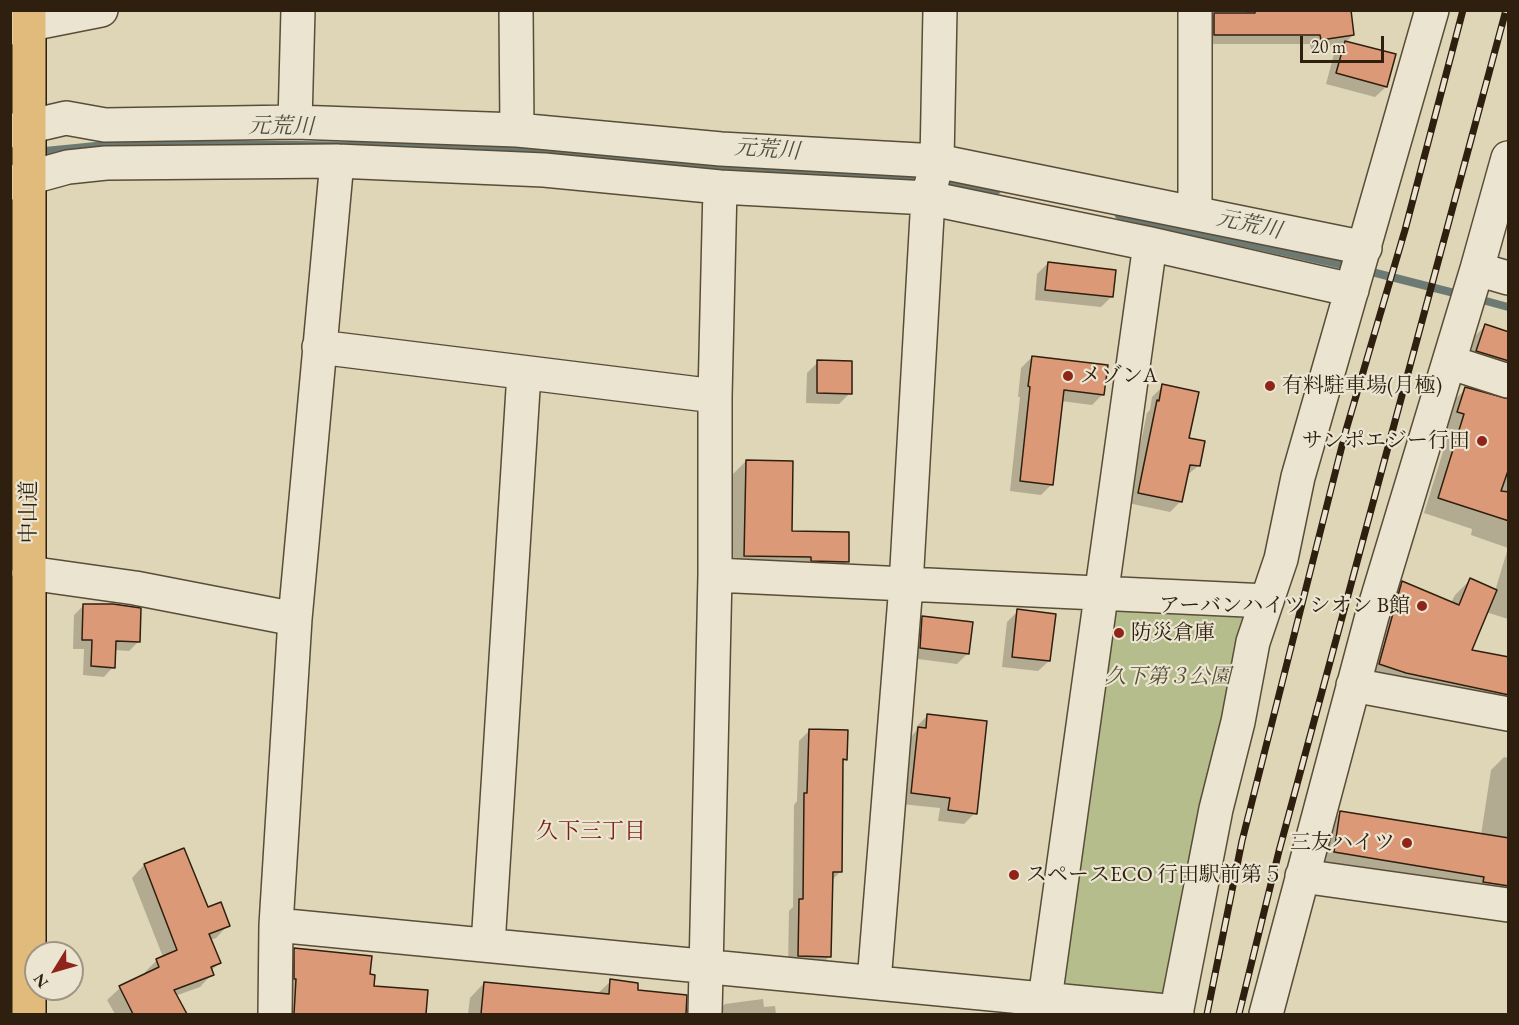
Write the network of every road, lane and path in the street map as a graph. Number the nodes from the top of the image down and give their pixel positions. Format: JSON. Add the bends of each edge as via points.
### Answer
{"nodes":[{"id":1,"x":101,"y":10,"type":"edge"},
{"id":2,"x":298,"y":10,"type":"edge"},
{"id":3,"x":516,"y":10,"type":"edge"},
{"id":4,"x":940,"y":10,"type":"edge"},
{"id":5,"x":1195,"y":10,"type":"edge"},
{"id":6,"x":1432,"y":10,"type":"edge"},
{"id":7,"x":23,"y":21,"type":"edge"},
{"id":8,"x":295,"y":122,"type":"junction"},
{"id":9,"x":20,"y":130,"type":"edge"},
{"id":10,"x":517,"y":130,"type":"junction"},
{"id":11,"x":1509,"y":158,"type":"edge"},
{"id":12,"x":937,"y":160,"type":"junction"},
{"id":13,"x":337,"y":161,"type":"junction"},
{"id":14,"x":20,"y":180,"type":"edge"},
{"id":15,"x":720,"y":187,"type":"junction"},
{"id":16,"x":928,"y":198,"type":"junction"},
{"id":17,"x":1195,"y":213,"type":"junction"},
{"id":18,"x":1150,"y":244,"type":"junction"},
{"id":19,"x":1365,"y":248,"type":"junction"},
{"id":20,"x":1477,"y":269,"type":"junction"},
{"id":21,"x":1509,"y":278,"type":"edge"},
{"id":22,"x":1352,"y":290,"type":"junction"},
{"id":23,"x":319,"y":347,"type":"junction"},
{"id":24,"x":1449,"y":362,"type":"junction"},
{"id":25,"x":524,"y":373,"type":"junction"},
{"id":26,"x":1509,"y":381,"type":"edge"},
{"id":27,"x":716,"y":396,"type":"junction"},
{"id":28,"x":19,"y":414,"type":"edge"},
{"id":29,"x":29,"y":573,"type":"junction"},
{"id":30,"x":715,"y":575,"type":"junction"},
{"id":31,"x":906,"y":585,"type":"junction"},
{"id":32,"x":1101,"y":593,"type":"junction"},
{"id":33,"x":1267,"y":602,"type":"junction"},
{"id":34,"x":295,"y":619,"type":"junction"},
{"id":35,"x":1353,"y":685,"type":"junction"},
{"id":36,"x":1509,"y":714,"type":"edge"},
{"id":37,"x":1302,"y":876,"type":"junction"},
{"id":38,"x":1509,"y":905,"type":"edge"},
{"id":39,"x":276,"y":925,"type":"junction"},
{"id":40,"x":488,"y":945,"type":"junction"},
{"id":41,"x":706,"y":967,"type":"junction"},
{"id":42,"x":874,"y":982,"type":"junction"},
{"id":43,"x":1045,"y":999,"type":"junction"},
{"id":44,"x":1176,"y":1013,"type":"edge"},
{"id":45,"x":29,"y":1014,"type":"edge"},
{"id":46,"x":275,"y":1014,"type":"edge"},
{"id":47,"x":705,"y":1014,"type":"edge"},
{"id":48,"x":1266,"y":1014,"type":"edge"}],
"edges":[{"from":1,"to":7,"type":"street"},
{"from":2,"to":8,"type":"street"},
{"from":3,"to":10,"type":"street"},
{"from":4,"to":12,"type":"street"},
{"from":5,"to":17,"type":"street"},
{"from":6,"to":19,"type":"street"},
{"from":7,"to":9,"type":"highway","name":"中山道"},
{"from":8,"to":9,"type":"street","via":[[105,125],[66,118]]},
{"from":8,"to":10,"type":"street"},
{"from":9,"to":14,"type":"highway","name":"中山道"},
{"from":10,"to":12,"type":"street","via":[[721,149]]},
{"from":11,"to":20,"type":"street"},
{"from":12,"to":16,"type":"street"},
{"from":12,"to":17,"type":"street"},
{"from":13,"to":14,"type":"street","via":[[106,163],[68,167]]},
{"from":13,"to":15,"type":"street","via":[[544,170]]},
{"from":13,"to":23,"type":"street"},
{"from":14,"to":28,"type":"highway","name":"中山道"},
{"from":15,"to":16,"type":"street"},
{"from":15,"to":27,"type":"street"},
{"from":16,"to":18,"type":"street"},
{"from":16,"to":31,"type":"street"},
{"from":17,"to":19,"type":"street"},
{"from":18,"to":22,"type":"street"},
{"from":18,"to":32,"type":"street"},
{"from":19,"to":22,"type":"street"},
{"from":20,"to":21,"type":"street"},
{"from":20,"to":24,"type":"street"},
{"from":22,"to":33,"type":"street"},
{"from":23,"to":25,"type":"street"},
{"from":23,"to":34,"type":"street"},
{"from":24,"to":26,"type":"street"},
{"from":24,"to":35,"type":"street"},
{"from":25,"to":27,"type":"street"},
{"from":25,"to":40,"type":"street"},
{"from":27,"to":30,"type":"street"},
{"from":28,"to":29,"type":"highway","name":"中山道"},
{"from":29,"to":34,"type":"street","via":[[135,588]]},
{"from":29,"to":45,"type":"highway","name":"中山道"},
{"from":30,"to":31,"type":"street"},
{"from":30,"to":41,"type":"street"},
{"from":31,"to":32,"type":"street"},
{"from":31,"to":42,"type":"street"},
{"from":32,"to":33,"type":"street"},
{"from":32,"to":43,"type":"street"},
{"from":33,"to":44,"type":"street","via":[[1253,642],[1216,808]]},
{"from":34,"to":39,"type":"street"},
{"from":35,"to":36,"type":"street"},
{"from":35,"to":37,"type":"street"},
{"from":37,"to":38,"type":"street"},
{"from":37,"to":48,"type":"street"},
{"from":39,"to":40,"type":"street"},
{"from":39,"to":46,"type":"street"},
{"from":40,"to":41,"type":"street"},
{"from":41,"to":42,"type":"street"},
{"from":41,"to":47,"type":"street"},
{"from":42,"to":43,"type":"street"},
{"from":43,"to":44,"type":"street"}]}
